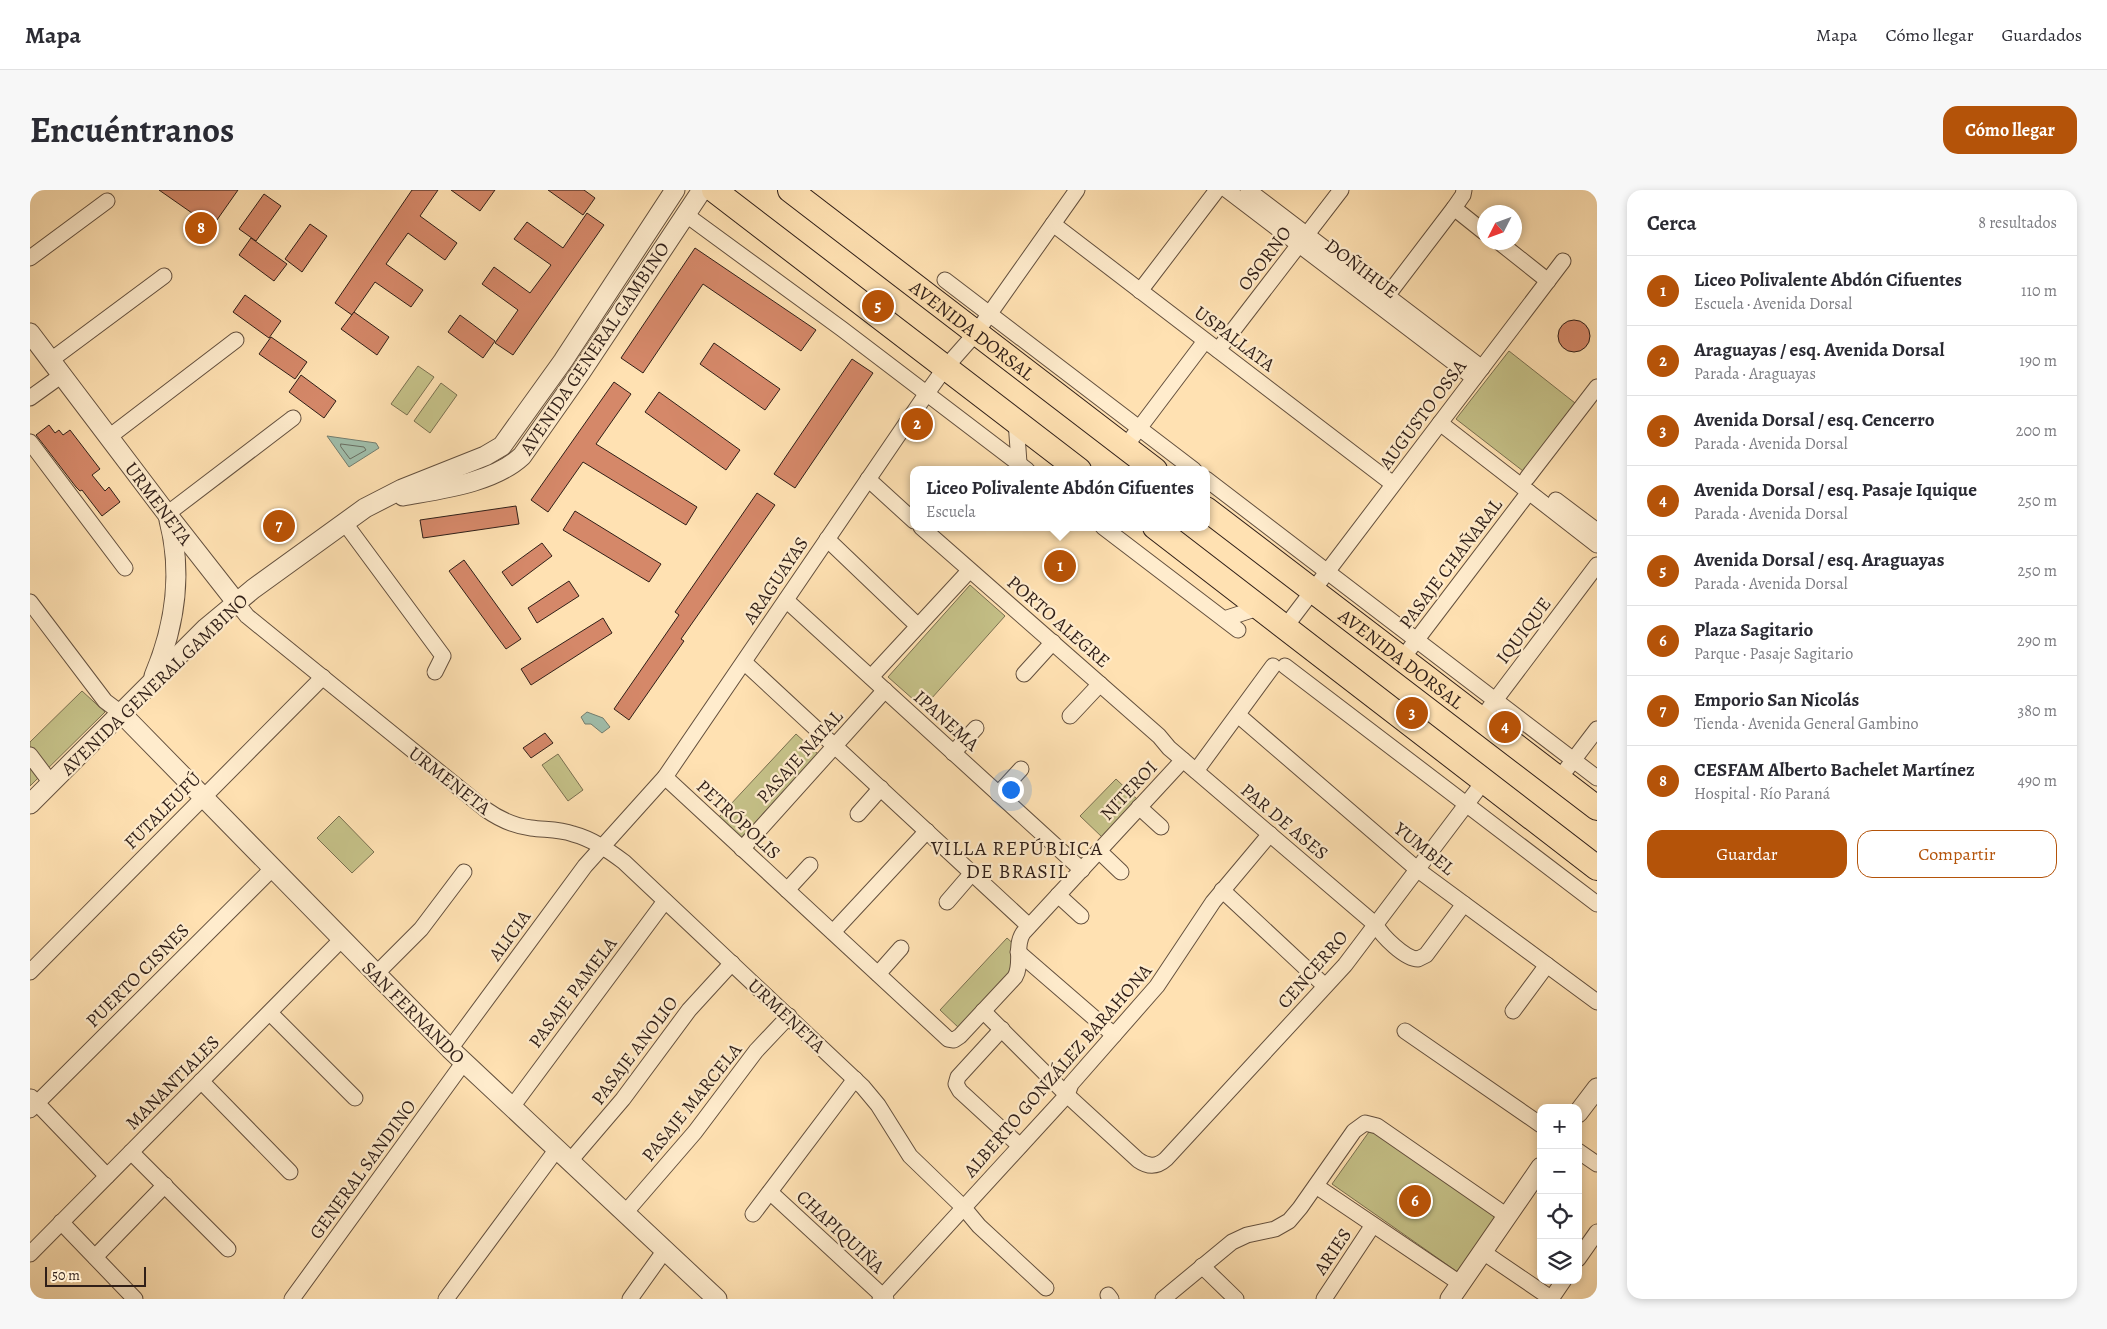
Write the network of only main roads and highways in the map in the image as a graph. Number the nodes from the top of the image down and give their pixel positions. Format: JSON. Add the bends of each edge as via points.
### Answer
{"nodes":[{"id":1,"x":714,"y":190,"type":"edge"},
{"id":2,"x":790,"y":190,"type":"edge"},
{"id":3,"x":1075,"y":466,"type":"edge"},
{"id":4,"x":1150,"y":466,"type":"edge"},
{"id":5,"x":1210,"y":512,"type":"edge"},
{"id":6,"x":1160,"y":531,"type":"edge"},
{"id":7,"x":1597,"y":808,"type":"edge"},
{"id":8,"x":1597,"y":868,"type":"edge"}],
"edges":[{"from":1,"to":3,"type":"main road"},
{"from":2,"to":4,"type":"main road","name":"AVENIDA DORSAL"},
{"from":5,"to":7,"type":"main road","name":"AVENIDA DORSAL","via":[[1312,590],[1409,650],[1481,719]]},
{"from":6,"to":8,"type":"main road"}]}
